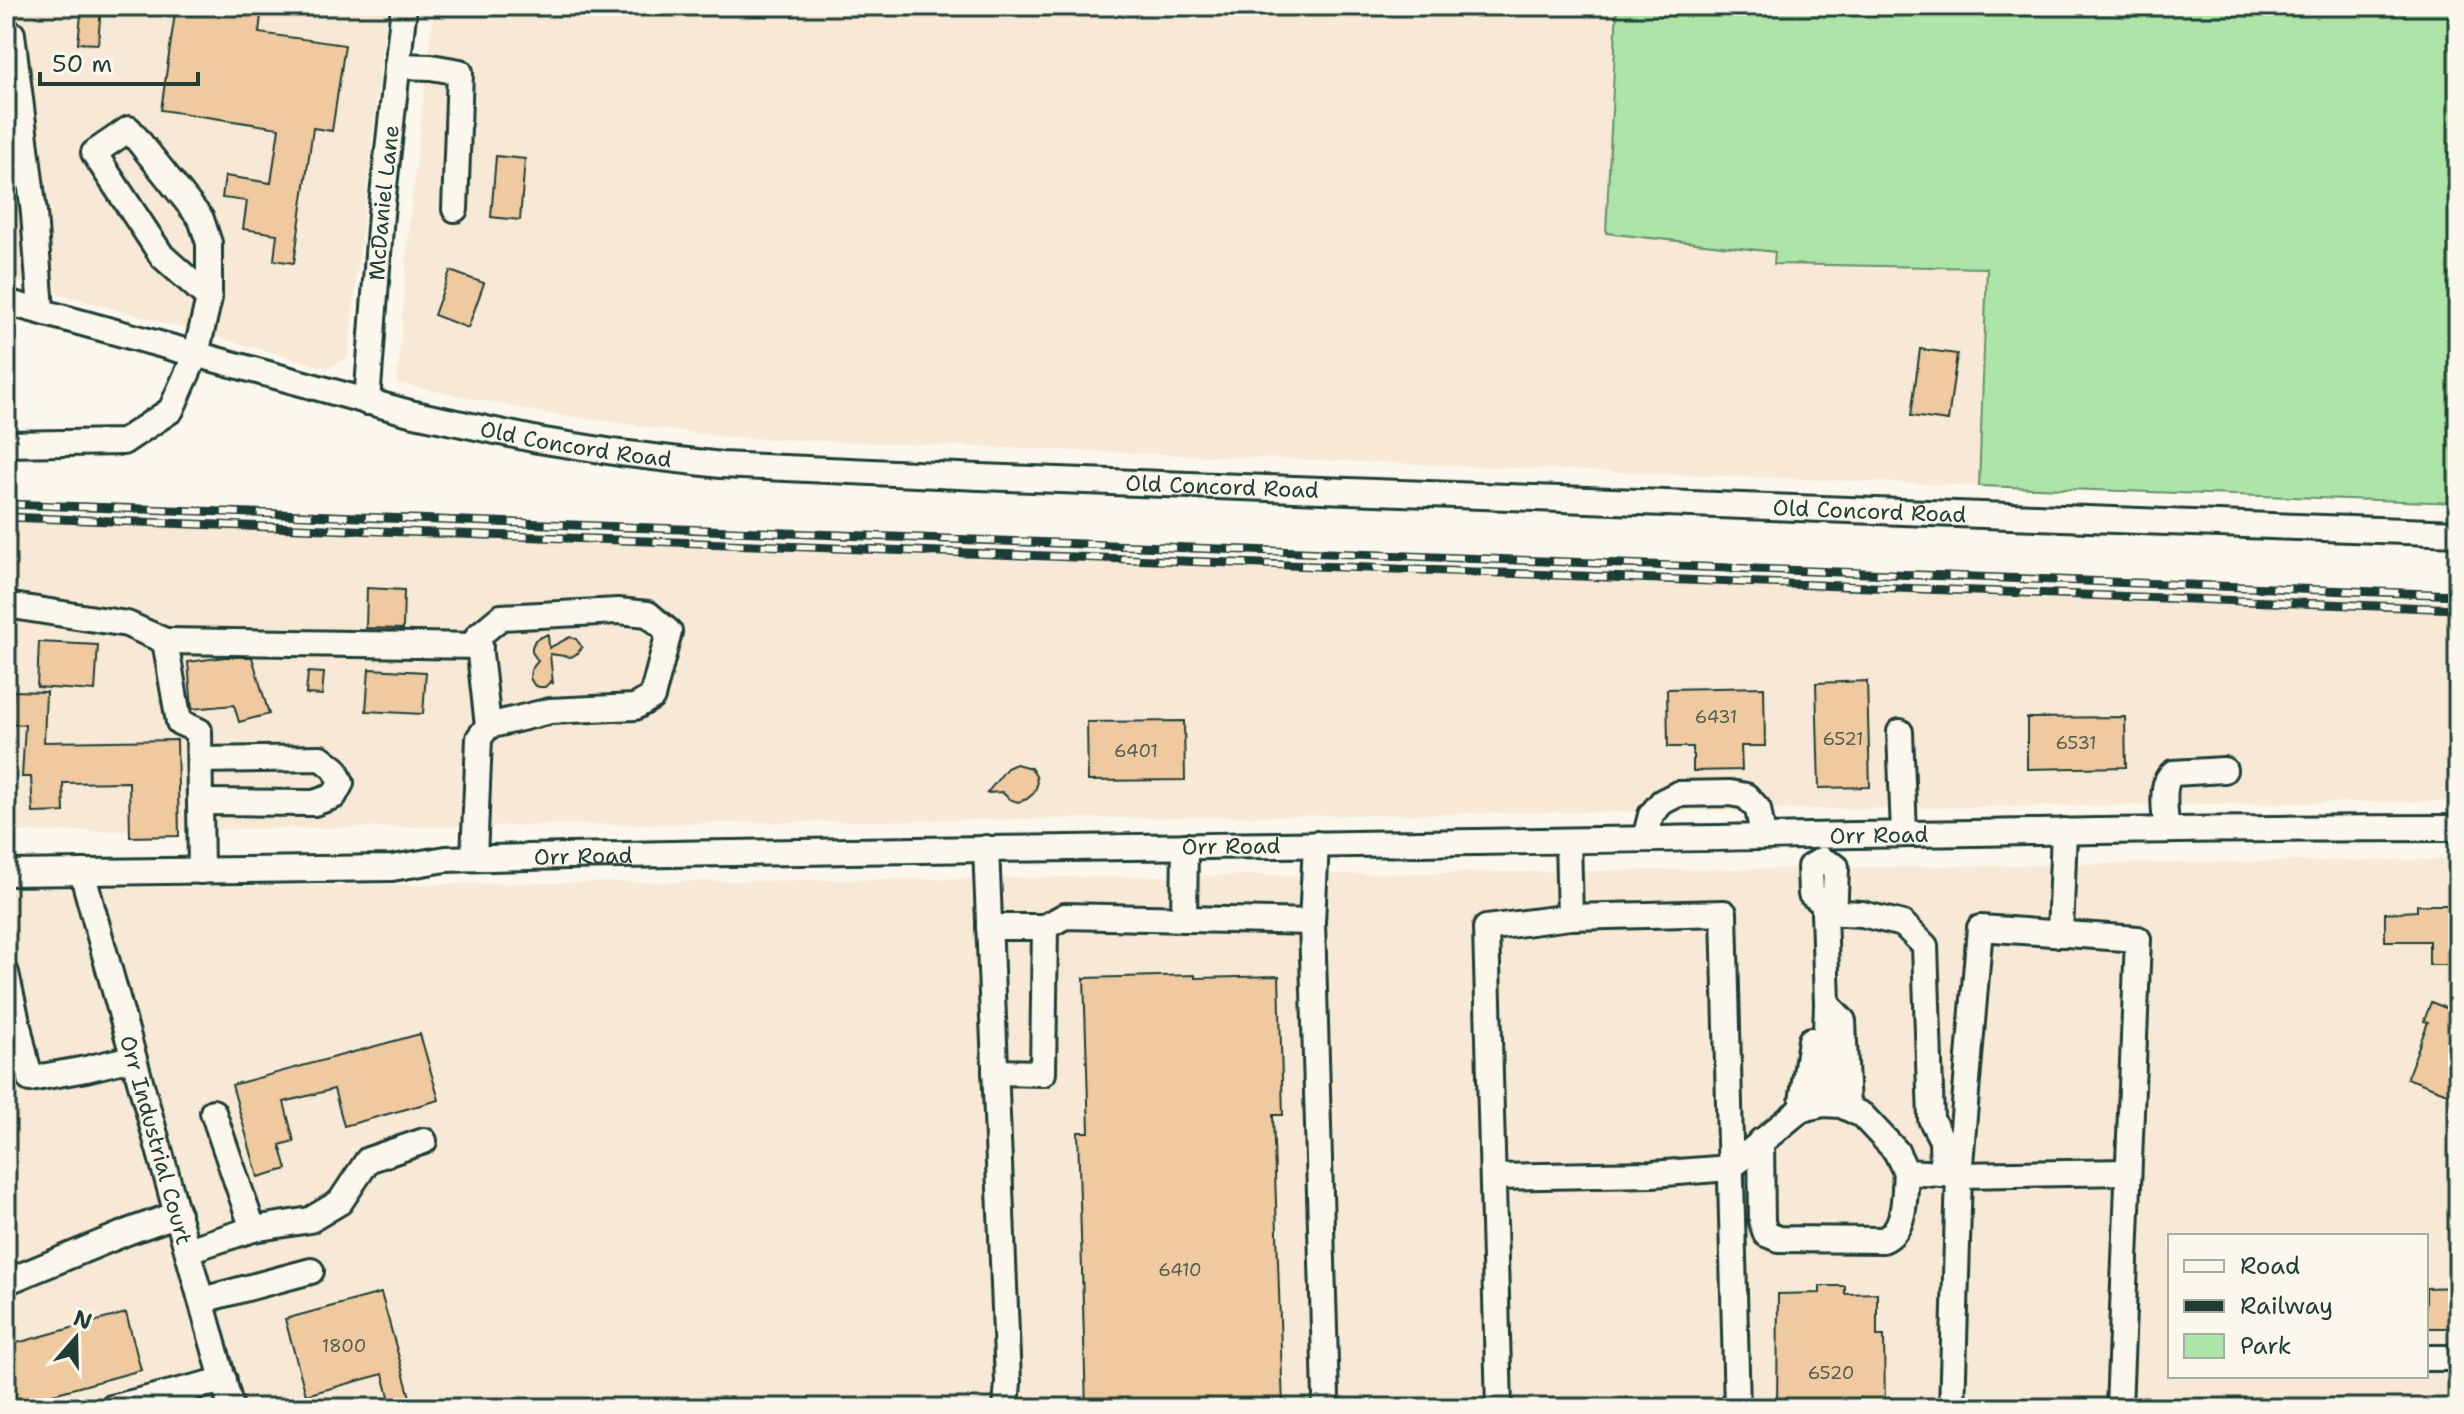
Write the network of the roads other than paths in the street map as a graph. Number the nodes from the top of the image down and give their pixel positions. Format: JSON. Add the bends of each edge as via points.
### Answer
{"nodes":[{"id":1,"x":404,"y":6,"type":"edge"},
{"id":2,"x":6,"y":35,"type":"edge"},
{"id":3,"x":397,"y":66,"type":"junction"},
{"id":4,"x":455,"y":209,"type":"dead end"},
{"id":5,"x":209,"y":298,"type":"junction"},
{"id":6,"x":6,"y":302,"type":"edge"},
{"id":7,"x":41,"y":311,"type":"junction"},
{"id":8,"x":196,"y":354,"type":"junction"},
{"id":9,"x":367,"y":402,"type":"junction"},
{"id":10,"x":6,"y":444,"type":"edge"},
{"id":11,"x":2458,"y":533,"type":"edge"},
{"id":12,"x":6,"y":605,"type":"edge"},
{"id":13,"x":165,"y":641,"type":"junction"},
{"id":14,"x":480,"y":646,"type":"junction"},
{"id":15,"x":488,"y":726,"type":"junction"},
{"id":16,"x":1900,"y":732,"type":"dead end"},
{"id":17,"x":200,"y":760,"type":"junction"},
{"id":18,"x":2224,"y":770,"type":"dead end"},
{"id":19,"x":200,"y":802,"type":"junction"},
{"id":20,"x":2458,"y":828,"type":"edge"},
{"id":21,"x":2166,"y":830,"type":"junction"},
{"id":22,"x":2064,"y":831,"type":"junction"},
{"id":23,"x":1904,"y":833,"type":"junction"},
{"id":24,"x":1822,"y":835,"type":"junction"},
{"id":25,"x":1763,"y":836,"type":"junction"},
{"id":26,"x":1645,"y":839,"type":"junction"},
{"id":27,"x":1568,"y":841,"type":"junction"},
{"id":28,"x":1316,"y":844,"type":"junction"},
{"id":29,"x":1185,"y":846,"type":"junction"},
{"id":30,"x":986,"y":848,"type":"junction"},
{"id":31,"x":474,"y":858,"type":"junction"},
{"id":32,"x":201,"y":871,"type":"junction"},
{"id":33,"x":82,"y":872,"type":"junction"},
{"id":34,"x":6,"y":873,"type":"edge"},
{"id":35,"x":1824,"y":908,"type":"junction"},
{"id":36,"x":1570,"y":917,"type":"junction"},
{"id":37,"x":1184,"y":919,"type":"junction"},
{"id":38,"x":1312,"y":922,"type":"junction"},
{"id":39,"x":989,"y":927,"type":"junction"},
{"id":40,"x":1045,"y":927,"type":"junction"},
{"id":41,"x":2060,"y":934,"type":"junction"},
{"id":42,"x":6,"y":973,"type":"edge"},
{"id":43,"x":1827,"y":1004,"type":"junction"},
{"id":44,"x":132,"y":1058,"type":"junction"},
{"id":45,"x":995,"y":1072,"type":"junction"},
{"id":46,"x":1840,"y":1106,"type":"junction"},
{"id":47,"x":1801,"y":1109,"type":"junction"},
{"id":48,"x":213,"y":1112,"type":"dead end"},
{"id":49,"x":424,"y":1141,"type":"dead end"},
{"id":50,"x":1761,"y":1141,"type":"junction"},
{"id":51,"x":1730,"y":1168,"type":"junction"},
{"id":52,"x":1906,"y":1172,"type":"junction"},
{"id":53,"x":2128,"y":1172,"type":"junction"},
{"id":54,"x":1951,"y":1174,"type":"junction"},
{"id":55,"x":1493,"y":1177,"type":"junction"},
{"id":56,"x":178,"y":1214,"type":"junction"},
{"id":57,"x":253,"y":1229,"type":"junction"},
{"id":58,"x":188,"y":1250,"type":"junction"},
{"id":59,"x":311,"y":1271,"type":"dead end"},
{"id":60,"x":6,"y":1282,"type":"edge"},
{"id":61,"x":202,"y":1300,"type":"junction"},
{"id":62,"x":2428,"y":1358,"type":"edge"},
{"id":63,"x":2458,"y":1358,"type":"edge"},
{"id":64,"x":224,"y":1380,"type":"junction"},
{"id":65,"x":111,"y":1408,"type":"edge"},
{"id":66,"x":231,"y":1408,"type":"edge"},
{"id":67,"x":1006,"y":1408,"type":"edge"},
{"id":68,"x":1324,"y":1408,"type":"edge"},
{"id":69,"x":1499,"y":1408,"type":"edge"},
{"id":70,"x":1737,"y":1408,"type":"edge"},
{"id":71,"x":1952,"y":1408,"type":"edge"},
{"id":72,"x":2119,"y":1408,"type":"edge"}],
"edges":[{"from":1,"to":3,"type":"street","name":"McDaniel Lane"},
{"from":2,"to":7,"type":"street","via":[[12,34]]},
{"from":3,"to":4,"type":"street","via":[[460,72]]},
{"from":3,"to":9,"type":"street","name":"McDaniel Lane"},
{"from":5,"to":5,"type":"street","via":[[162,256],[94,153],[129,129],[201,219],[209,243]]},
{"from":5,"to":8,"type":"street"},
{"from":6,"to":7,"type":"street","name":"Old Concord Road"},
{"from":7,"to":8,"type":"street","name":"Old Concord Road"},
{"from":8,"to":9,"type":"street","name":"Old Concord Road"},
{"from":8,"to":10,"type":"street","via":[[171,410],[123,442]]},
{"from":9,"to":11,"type":"street","name":"Old Concord Road","via":[[538,440],[721,465]]},
{"from":12,"to":13,"type":"street","via":[[127,624]]},
{"from":13,"to":14,"type":"street"},
{"from":13,"to":17,"type":"street","via":[[179,722],[199,731]]},
{"from":14,"to":15,"type":"street"},
{"from":14,"to":15,"type":"street","via":[[478,636],[501,617],[618,611],[648,614],[669,632],[652,697],[635,707],[550,711]]},
{"from":15,"to":31,"type":"street","via":[[479,738]]},
{"from":16,"to":23,"type":"street"},
{"from":17,"to":19,"type":"street"},
{"from":17,"to":19,"type":"street","via":[[321,758],[335,769],[341,783],[334,796],[314,803]]},
{"from":18,"to":21,"type":"street","via":[[2168,777]]},
{"from":19,"to":32,"type":"street"},
{"from":20,"to":21,"type":"street","name":"Orr Road"},
{"from":21,"to":22,"type":"street","name":"Orr Road"},
{"from":22,"to":23,"type":"street","name":"Orr Road"},
{"from":22,"to":41,"type":"street"},
{"from":23,"to":24,"type":"street","name":"Orr Road"},
{"from":24,"to":25,"type":"street","name":"Orr Road"},
{"from":24,"to":35,"type":"street","via":[[1822,860],[1836,867],[1835,895]]},
{"from":25,"to":26,"type":"street","name":"Orr Road"},
{"from":25,"to":26,"type":"street","via":[[1758,809],[1746,796],[1678,794],[1651,815]]},
{"from":26,"to":27,"type":"street","name":"Orr Road"},
{"from":27,"to":28,"type":"street","name":"Orr Road"},
{"from":27,"to":36,"type":"street"},
{"from":28,"to":29,"type":"street","name":"Orr Road"},
{"from":28,"to":38,"type":"street"},
{"from":29,"to":30,"type":"street","name":"Orr Road"},
{"from":29,"to":37,"type":"street"},
{"from":30,"to":31,"type":"street","name":"Orr Road"},
{"from":30,"to":39,"type":"street"},
{"from":31,"to":32,"type":"street","name":"Orr Road","via":[[392,868]]},
{"from":32,"to":33,"type":"street","name":"Orr Road"},
{"from":33,"to":34,"type":"street","name":"Orr Road"},
{"from":33,"to":44,"type":"street","name":"Orr Industrial Court"},
{"from":35,"to":43,"type":"street"},
{"from":35,"to":54,"type":"street","via":[[1903,924],[1925,946],[1931,1119]]},
{"from":36,"to":51,"type":"street","via":[[1724,913]]},
{"from":36,"to":55,"type":"street","via":[[1486,928]]},
{"from":37,"to":38,"type":"street"},
{"from":37,"to":40,"type":"street","via":[[1065,916]]},
{"from":38,"to":68,"type":"street"},
{"from":39,"to":40,"type":"street"},
{"from":39,"to":45,"type":"street"},
{"from":40,"to":45,"type":"street","via":[[1043,1073]]},
{"from":41,"to":53,"type":"street","via":[[2138,939]]},
{"from":41,"to":54,"type":"street","via":[[1980,928]]},
{"from":42,"to":44,"type":"street","via":[[30,1079]]},
{"from":43,"to":46,"type":"street","via":[[1824,1084]]},
{"from":43,"to":47,"type":"street","via":[[1813,1016]]},
{"from":44,"to":56,"type":"street","name":"Orr Industrial Court"},
{"from":45,"to":67,"type":"street"},
{"from":46,"to":47,"type":"street"},
{"from":46,"to":52,"type":"street","via":[[1862,1115],[1896,1151]]},
{"from":47,"to":50,"type":"street"},
{"from":48,"to":57,"type":"street"},
{"from":49,"to":57,"type":"street","via":[[368,1160],[340,1202],[310,1220]]},
{"from":50,"to":51,"type":"street"},
{"from":50,"to":52,"type":"street","via":[[1762,1222],[1766,1234],[1779,1239],[1893,1236],[1901,1221]]},
{"from":51,"to":55,"type":"street"},
{"from":51,"to":70,"type":"street"},
{"from":52,"to":54,"type":"street"},
{"from":53,"to":54,"type":"street"},
{"from":53,"to":72,"type":"street"},
{"from":54,"to":71,"type":"street"},
{"from":55,"to":69,"type":"street"},
{"from":56,"to":58,"type":"street","name":"Orr Industrial Court"},
{"from":56,"to":60,"type":"street"},
{"from":57,"to":58,"type":"street"},
{"from":58,"to":61,"type":"street","name":"Orr Industrial Court"},
{"from":59,"to":61,"type":"street"},
{"from":61,"to":64,"type":"street","name":"Orr Industrial Court"},
{"from":62,"to":63,"type":"street"},
{"from":64,"to":65,"type":"street"},
{"from":64,"to":66,"type":"street","name":"Orr Industrial Court"}]}
